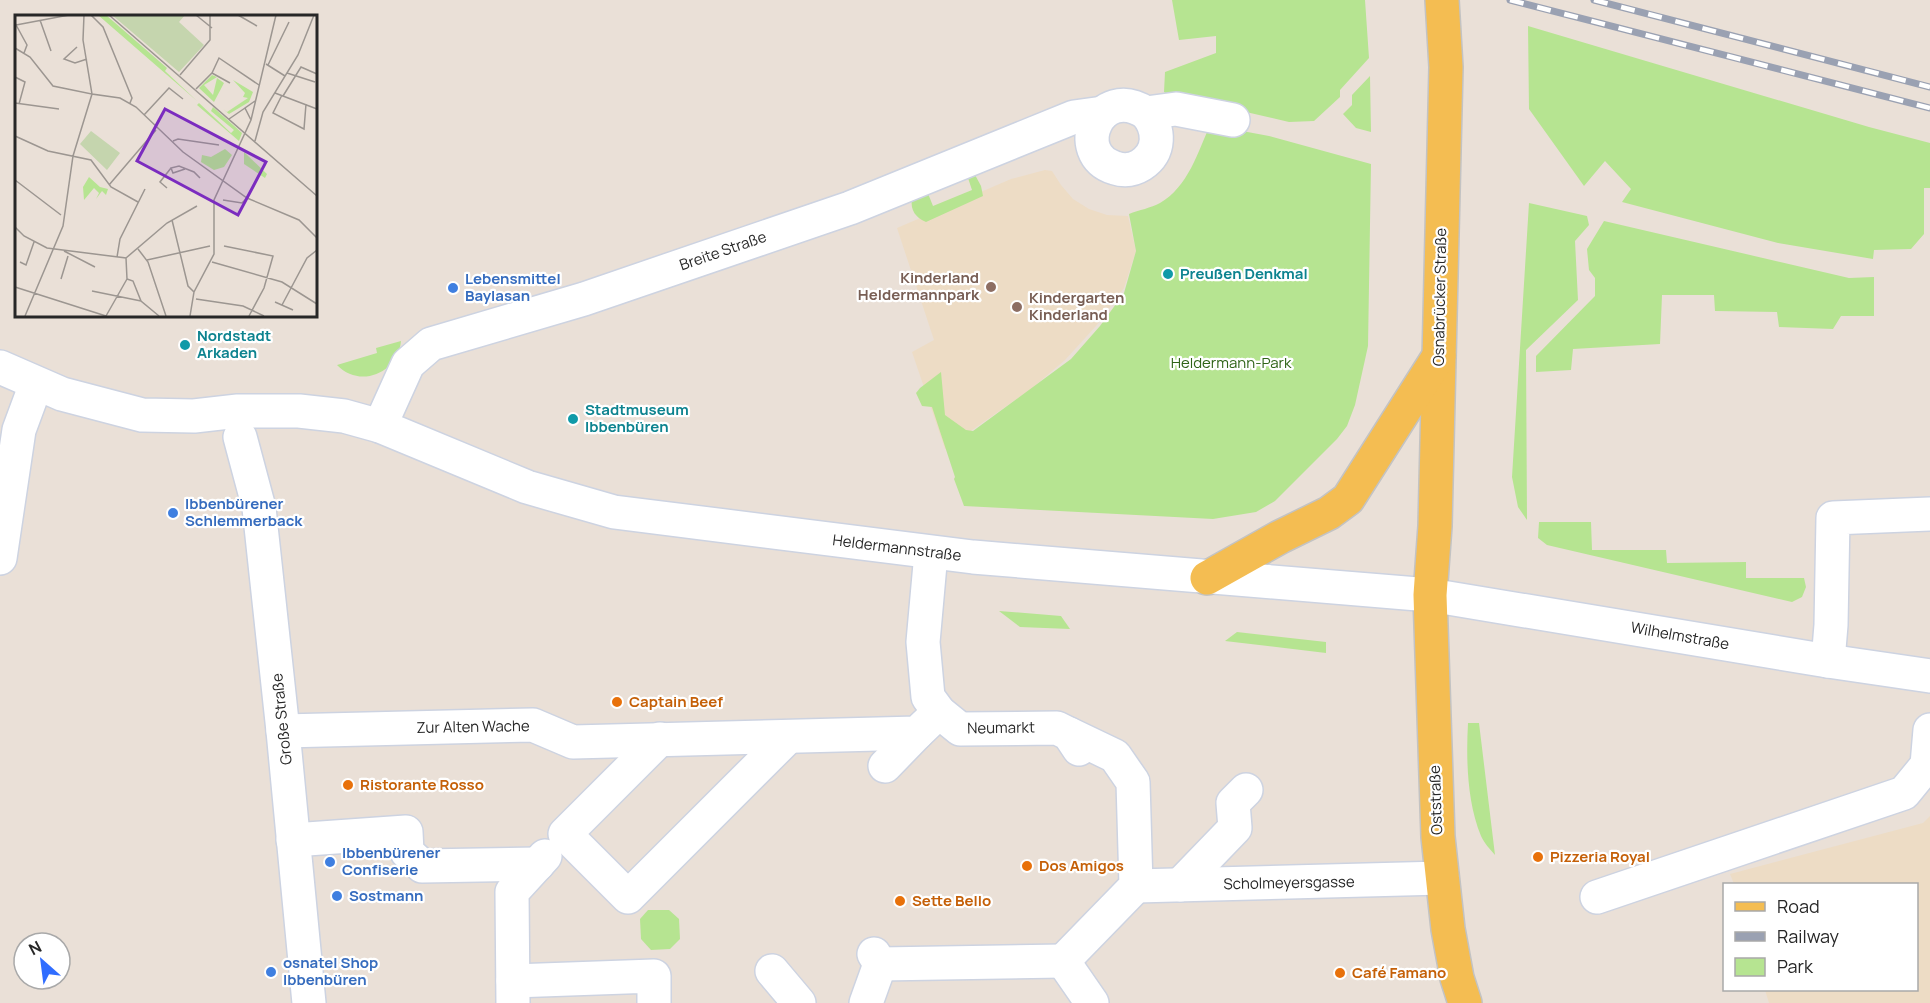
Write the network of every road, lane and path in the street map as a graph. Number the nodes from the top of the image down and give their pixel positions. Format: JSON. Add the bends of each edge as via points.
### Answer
{"nodes":[{"id":1,"x":1442,"y":0,"type":"edge"},
{"id":2,"x":1102,"y":113,"type":"junction"},
{"id":3,"x":1146,"y":113,"type":"junction"},
{"id":4,"x":1233,"y":120,"type":"dead end"},
{"id":5,"x":1439,"y":356,"type":"junction"},
{"id":6,"x":0,"y":368,"type":"edge"},
{"id":7,"x":36,"y":384,"type":"junction"},
{"id":8,"x":380,"y":426,"type":"junction"},
{"id":9,"x":240,"y":437,"type":"dead end"},
{"id":10,"x":1930,"y":514,"type":"edge"},
{"id":11,"x":931,"y":553,"type":"junction"},
{"id":12,"x":0,"y":558,"type":"edge"},
{"id":13,"x":1207,"y":578,"type":"junction"},
{"id":14,"x":1430,"y":595,"type":"junction"},
{"id":15,"x":1828,"y":662,"type":"junction"},
{"id":16,"x":1930,"y":676,"type":"edge"},
{"id":17,"x":928,"y":722,"type":"junction"},
{"id":18,"x":1930,"y":730,"type":"edge"},
{"id":19,"x":283,"y":731,"type":"junction"},
{"id":20,"x":788,"y":738,"type":"junction"},
{"id":21,"x":660,"y":739,"type":"junction"},
{"id":22,"x":885,"y":766,"type":"dead end"},
{"id":23,"x":1246,"y":790,"type":"dead end"},
{"id":24,"x":565,"y":834,"type":"junction"},
{"id":25,"x":293,"y":840,"type":"junction"},
{"id":26,"x":538,"y":864,"type":"junction"},
{"id":27,"x":1442,"y":878,"type":"junction"},
{"id":28,"x":1180,"y":885,"type":"junction"},
{"id":29,"x":1136,"y":886,"type":"junction"},
{"id":30,"x":1597,"y":897,"type":"dead end"},
{"id":31,"x":1063,"y":961,"type":"junction"},
{"id":32,"x":772,"y":971,"type":"dead end"},
{"id":33,"x":654,"y":989,"type":"edge"},
{"id":34,"x":513,"y":992,"type":"edge"},
{"id":35,"x":309,"y":1003,"type":"edge"},
{"id":36,"x":799,"y":1003,"type":"edge"},
{"id":37,"x":866,"y":1003,"type":"edge"},
{"id":38,"x":1092,"y":1003,"type":"edge"},
{"id":39,"x":1465,"y":1003,"type":"edge"}],
"edges":[{"from":1,"to":5,"type":"main road","name":"Osnabrücker Straße","via":[[1446,67]]},
{"from":2,"to":3,"type":"street","name":"Breite Straße","via":[[1120,105]]},
{"from":2,"to":3,"type":"street","via":[[1093,127],[1094,150],[1109,166],[1123,170],[1144,163],[1155,147],[1156,129]]},
{"from":2,"to":8,"type":"street","name":"Breite Straße","via":[[1074,117],[850,208],[584,299],[431,344],[408,364]]},
{"from":3,"to":4,"type":"street","name":"Breite Straße","via":[[1176,109]]},
{"from":5,"to":13,"type":"main road","via":[[1348,499]]},
{"from":5,"to":14,"type":"main road","name":"Osnabrücker Straße"},
{"from":6,"to":7,"type":"street"},
{"from":7,"to":8,"type":"street","via":[[142,415],[299,411],[344,416]]},
{"from":7,"to":12,"type":"street","via":[[19,430]]},
{"from":8,"to":11,"type":"street","name":"Heldermannstraße","via":[[527,487],[614,512]]},
{"from":9,"to":19,"type":"street","name":"Große Straße","via":[[260,508]]},
{"from":10,"to":15,"type":"street","via":[[1833,518]]},
{"from":11,"to":13,"type":"street","name":"Heldermannstraße"},
{"from":11,"to":17,"type":"street","via":[[924,642]]},
{"from":13,"to":14,"type":"street","name":"Heldermannstraße"},
{"from":14,"to":15,"type":"street","name":"Wilhelmstraße"},
{"from":14,"to":27,"type":"main road","name":"Oststraße"},
{"from":15,"to":16,"type":"street","name":"Wilhelmstraße"},
{"from":17,"to":20,"type":"street","name":"Zur Alten Wache"},
{"from":17,"to":22,"type":"street"},
{"from":17,"to":29,"type":"street","name":"Neumarkt","via":[[960,729],[1057,728],[1074,742],[1115,756],[1133,782]]},
{"from":18,"to":30,"type":"street","via":[[1927,765],[1904,793]]},
{"from":19,"to":21,"type":"street","name":"Zur Alten Wache","via":[[533,725],[573,742]]},
{"from":19,"to":25,"type":"street","name":"Große Straße"},
{"from":20,"to":21,"type":"street","name":"Zur Alten Wache"},
{"from":20,"to":24,"type":"street","via":[[628,897]]},
{"from":21,"to":24,"type":"street"},
{"from":23,"to":28,"type":"street","via":[[1233,803],[1235,828]]},
{"from":24,"to":26,"type":"street"},
{"from":25,"to":26,"type":"street","via":[[406,832],[407,852],[422,866]]},
{"from":25,"to":35,"type":"street","name":"Große Straße"},
{"from":26,"to":34,"type":"street","via":[[512,892]]},
{"from":27,"to":28,"type":"street","name":"Scholmeyersgasse"},
{"from":27,"to":39,"type":"main road","name":"Oststraße","via":[[1457,978]]},
{"from":28,"to":29,"type":"street","name":"Scholmeyersgasse"},
{"from":29,"to":31,"type":"street"},
{"from":31,"to":37,"type":"street","via":[[877,959]]},
{"from":31,"to":38,"type":"street"},
{"from":32,"to":36,"type":"street"},
{"from":33,"to":34,"type":"street"}]}
